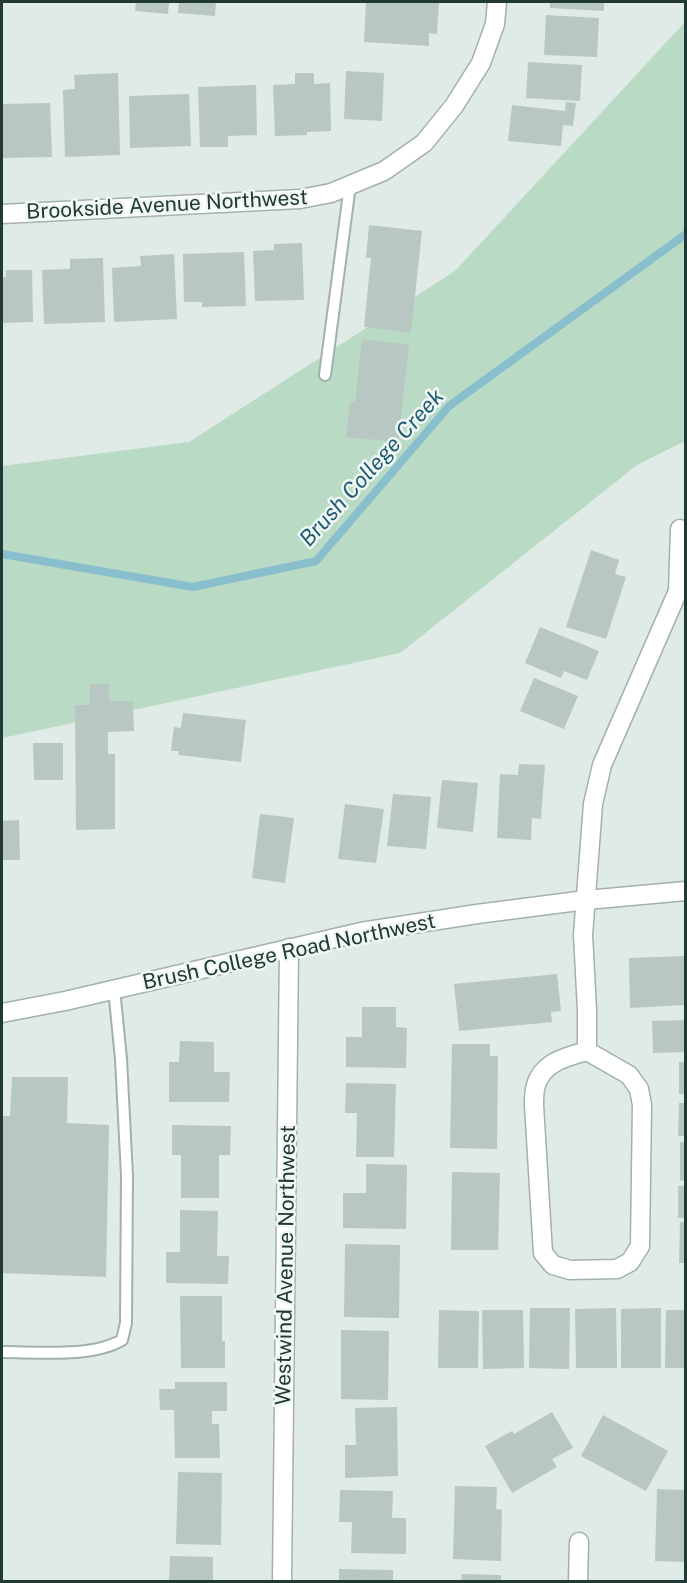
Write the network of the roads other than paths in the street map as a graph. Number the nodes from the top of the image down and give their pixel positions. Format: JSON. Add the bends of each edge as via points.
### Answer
{"nodes":[{"id":1,"x":497,"y":2,"type":"edge"},
{"id":2,"x":350,"y":185,"type":"junction"},
{"id":3,"x":2,"y":214,"type":"edge"},
{"id":4,"x":325,"y":375,"type":"dead end"},
{"id":5,"x":680,"y":529,"type":"dead end"},
{"id":6,"x":686,"y":891,"type":"edge"},
{"id":7,"x":586,"y":900,"type":"junction"},
{"id":8,"x":289,"y":948,"type":"junction"},
{"id":9,"x":114,"y":989,"type":"junction"},
{"id":10,"x":2,"y":1013,"type":"edge"},
{"id":11,"x":587,"y":1051,"type":"junction"},
{"id":12,"x":2,"y":1352,"type":"edge"},
{"id":13,"x":579,"y":1542,"type":"dead end"},
{"id":14,"x":282,"y":1581,"type":"edge"},
{"id":15,"x":578,"y":1581,"type":"edge"}],
"edges":[{"from":1,"to":2,"type":"street","name":"Brookside Avenue Northwest","via":[[495,24],[481,63],[454,106],[424,143],[384,171]]},
{"from":2,"to":3,"type":"street","name":"Brookside Avenue Northwest","via":[[300,199]]},
{"from":2,"to":4,"type":"lane"},
{"from":5,"to":7,"type":"street","via":[[678,591],[602,765],[592,804]]},
{"from":6,"to":7,"type":"street","name":"Brush College Road Northwest"},
{"from":7,"to":8,"type":"street","name":"Brush College Road Northwest","via":[[361,932]]},
{"from":7,"to":11,"type":"street","via":[[583,935]]},
{"from":8,"to":9,"type":"street","name":"Brush College Road Northwest"},
{"from":8,"to":14,"type":"street","name":"Westwind Avenue Northwest"},
{"from":9,"to":10,"type":"street","name":"Brush College Road Northwest"},
{"from":9,"to":12,"type":"lane","via":[[127,1176],[126,1323],[122,1340],[92,1351]]},
{"from":11,"to":11,"type":"street","via":[[559,1059],[542,1072],[535,1086],[543,1252],[553,1265],[570,1270],[617,1269],[630,1262],[640,1246],[642,1105],[639,1089],[629,1075]]},
{"from":13,"to":15,"type":"street"}]}
